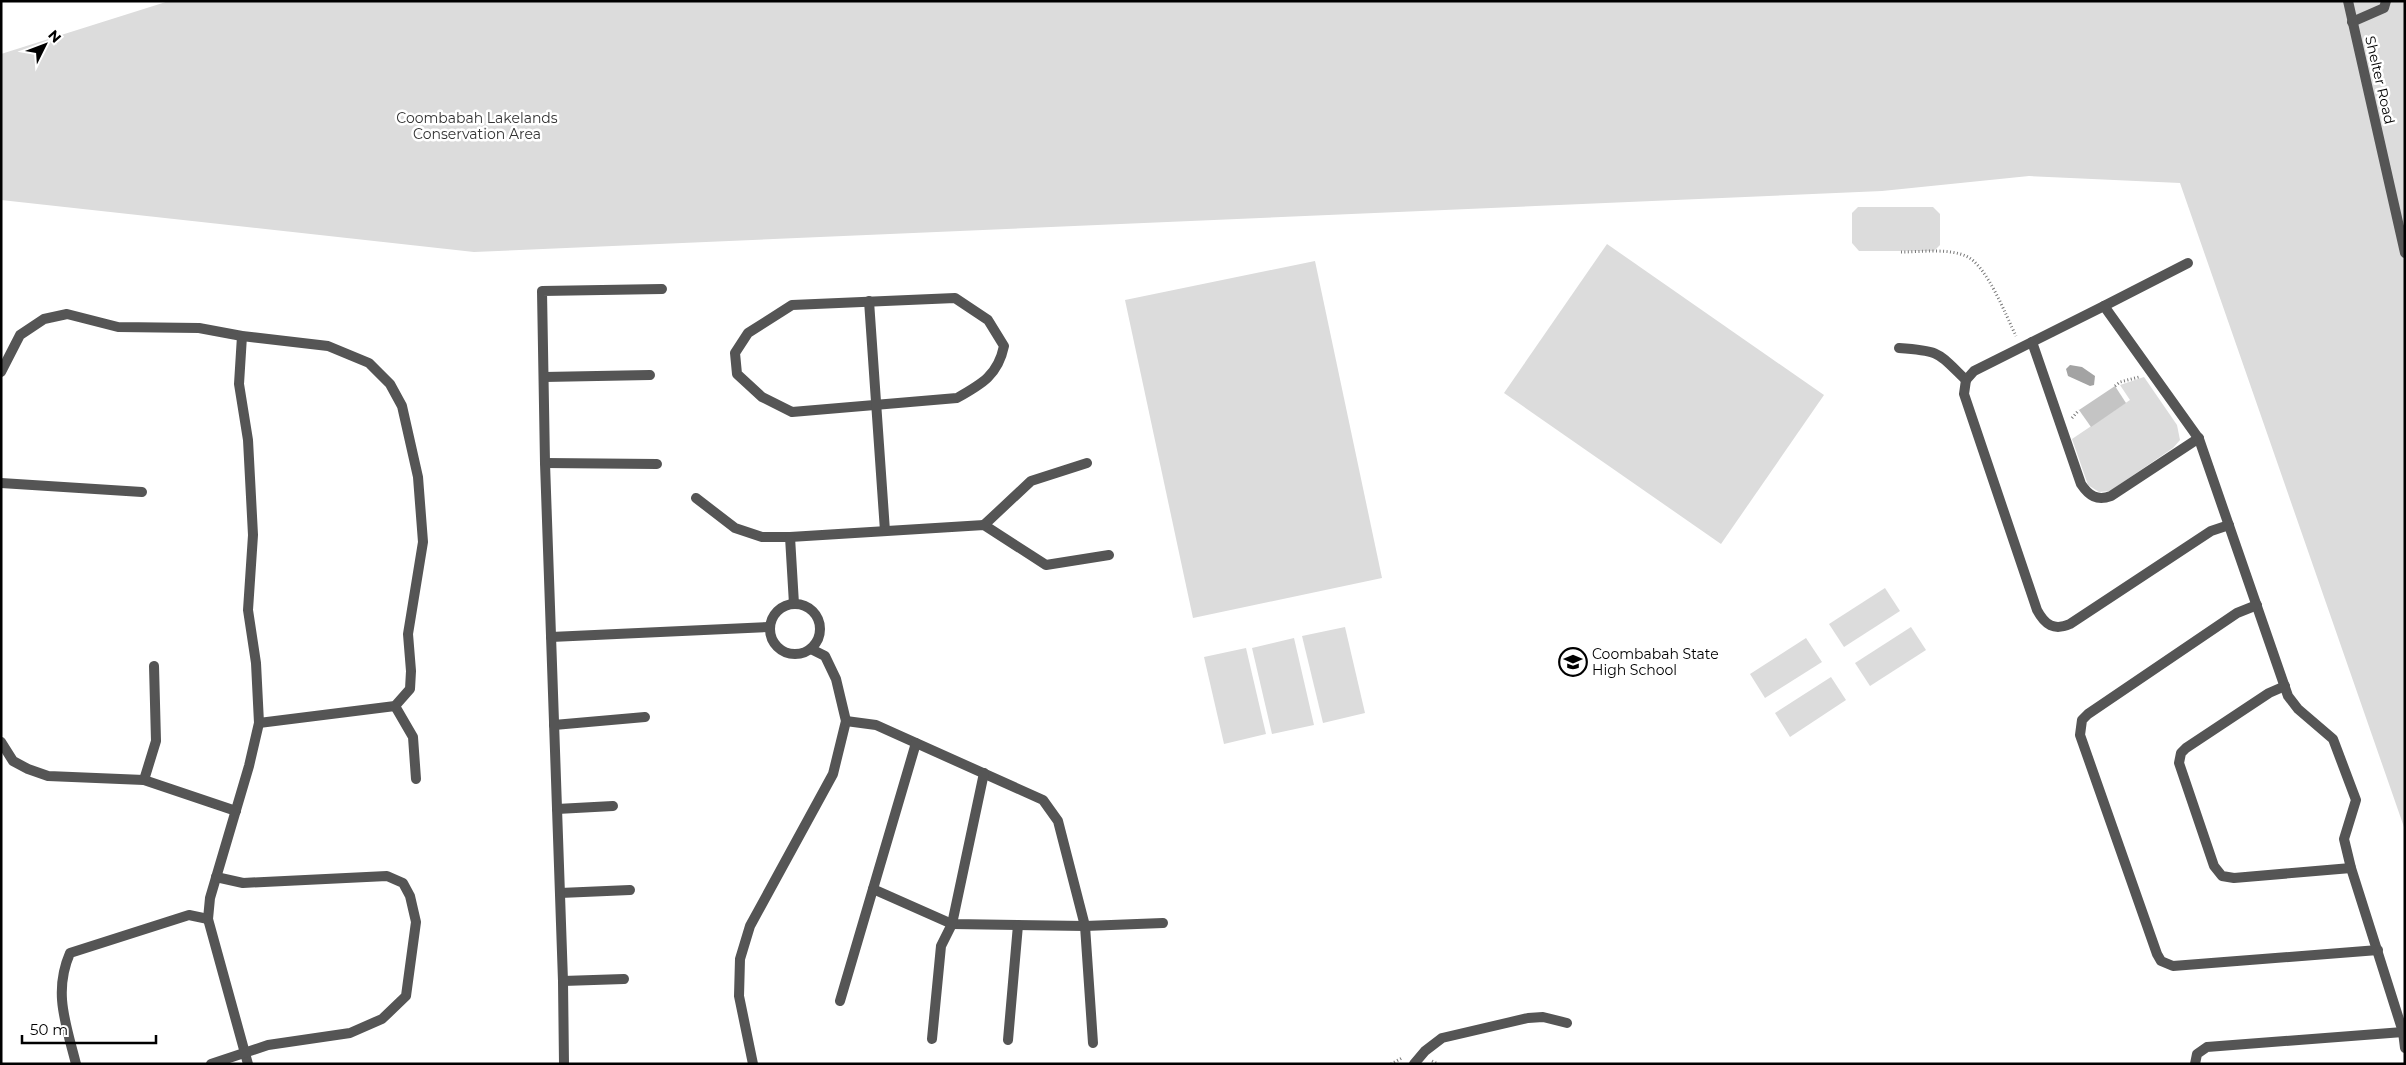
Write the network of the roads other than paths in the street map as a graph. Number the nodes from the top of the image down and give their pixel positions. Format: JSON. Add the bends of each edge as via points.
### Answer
{"nodes":[{"id":1,"x":2348,"y":1,"type":"edge"},
{"id":2,"x":2386,"y":1,"type":"edge"},
{"id":3,"x":2352,"y":22,"type":"junction"},
{"id":4,"x":2405,"y":253,"type":"edge"},
{"id":5,"x":2188,"y":263,"type":"dead end"},
{"id":6,"x":662,"y":289,"type":"dead end"},
{"id":7,"x":869,"y":302,"type":"junction"},
{"id":8,"x":2104,"y":306,"type":"junction"},
{"id":9,"x":242,"y":336,"type":"junction"},
{"id":10,"x":2032,"y":342,"type":"junction"},
{"id":11,"x":1899,"y":348,"type":"dead end"},
{"id":12,"x":1,"y":372,"type":"edge"},
{"id":13,"x":650,"y":376,"type":"dead end"},
{"id":14,"x":544,"y":377,"type":"junction"},
{"id":15,"x":1966,"y":380,"type":"junction"},
{"id":16,"x":877,"y":405,"type":"junction"},
{"id":17,"x":2199,"y":438,"type":"junction"},
{"id":18,"x":545,"y":463,"type":"junction"},
{"id":19,"x":1087,"y":463,"type":"dead end"},
{"id":20,"x":657,"y":464,"type":"dead end"},
{"id":21,"x":1,"y":483,"type":"edge"},
{"id":22,"x":142,"y":492,"type":"dead end"},
{"id":23,"x":696,"y":498,"type":"dead end"},
{"id":24,"x":984,"y":525,"type":"junction"},
{"id":25,"x":2229,"y":525,"type":"junction"},
{"id":26,"x":885,"y":531,"type":"junction"},
{"id":27,"x":790,"y":537,"type":"junction"},
{"id":28,"x":1109,"y":555,"type":"dead end"},
{"id":29,"x":794,"y":604,"type":"junction"},
{"id":30,"x":2257,"y":605,"type":"junction"},
{"id":31,"x":770,"y":627,"type":"junction"},
{"id":32,"x":551,"y":637,"type":"junction"},
{"id":33,"x":811,"y":649,"type":"junction"},
{"id":34,"x":154,"y":666,"type":"dead end"},
{"id":35,"x":2285,"y":686,"type":"junction"},
{"id":36,"x":395,"y":706,"type":"junction"},
{"id":37,"x":644,"y":717,"type":"dead end"},
{"id":38,"x":846,"y":721,"type":"junction"},
{"id":39,"x":260,"y":724,"type":"junction"},
{"id":40,"x":554,"y":725,"type":"junction"},
{"id":41,"x":1,"y":742,"type":"edge"},
{"id":42,"x":916,"y":743,"type":"junction"},
{"id":43,"x":984,"y":773,"type":"junction"},
{"id":44,"x":416,"y":779,"type":"dead end"},
{"id":45,"x":144,"y":780,"type":"junction"},
{"id":46,"x":614,"y":806,"type":"dead end"},
{"id":47,"x":557,"y":809,"type":"junction"},
{"id":48,"x":236,"y":811,"type":"junction"},
{"id":49,"x":2351,"y":868,"type":"junction"},
{"id":50,"x":216,"y":877,"type":"junction"},
{"id":51,"x":630,"y":890,"type":"dead end"},
{"id":52,"x":873,"y":890,"type":"junction"},
{"id":53,"x":560,"y":893,"type":"junction"},
{"id":54,"x":208,"y":919,"type":"junction"},
{"id":55,"x":1163,"y":923,"type":"dead end"},
{"id":56,"x":952,"y":924,"type":"junction"},
{"id":57,"x":1018,"y":925,"type":"junction"},
{"id":58,"x":1085,"y":926,"type":"junction"},
{"id":59,"x":2378,"y":950,"type":"junction"},
{"id":60,"x":624,"y":979,"type":"dead end"},
{"id":61,"x":564,"y":981,"type":"junction"},
{"id":62,"x":840,"y":1001,"type":"dead end"},
{"id":63,"x":1567,"y":1024,"type":"dead end"},
{"id":64,"x":2403,"y":1032,"type":"junction"},
{"id":65,"x":932,"y":1039,"type":"dead end"},
{"id":66,"x":1008,"y":1040,"type":"dead end"},
{"id":67,"x":1093,"y":1044,"type":"dead end"},
{"id":68,"x":2405,"y":1048,"type":"edge"},
{"id":69,"x":246,"y":1051,"type":"junction"},
{"id":70,"x":76,"y":1064,"type":"edge"},
{"id":71,"x":211,"y":1064,"type":"edge"},
{"id":72,"x":248,"y":1064,"type":"edge"},
{"id":73,"x":564,"y":1064,"type":"edge"},
{"id":74,"x":753,"y":1064,"type":"edge"},
{"id":75,"x":1414,"y":1064,"type":"edge"},
{"id":76,"x":2196,"y":1064,"type":"edge"}],
"edges":[{"from":1,"to":3,"type":"street","name":"Shelter Road"},
{"from":2,"to":3,"type":"street","via":[[2384,8]]},
{"from":3,"to":4,"type":"street","name":"Shelter Road"},
{"from":5,"to":8,"type":"street"},
{"from":6,"to":14,"type":"street","via":[[542,291]]},
{"from":7,"to":16,"type":"street"},
{"from":7,"to":16,"type":"street","via":[[955,298],[988,320],[1004,346],[1000,364],[978,386],[957,398]]},
{"from":7,"to":16,"type":"street","via":[[792,305],[748,334],[735,353],[737,374],[762,397],[792,412]]},
{"from":8,"to":10,"type":"street"},
{"from":8,"to":17,"type":"street"},
{"from":9,"to":12,"type":"street","via":[[199,328],[118,328],[67,314],[44,319],[20,335]]},
{"from":9,"to":36,"type":"street","via":[[328,346],[369,363],[390,384],[402,406],[418,477],[423,542],[408,634],[412,671],[410,689]]},
{"from":9,"to":39,"type":"street","via":[[239,384],[248,440],[253,535],[248,610]]},
{"from":10,"to":15,"type":"street","via":[[1974,371]]},
{"from":10,"to":17,"type":"street","via":[[2081,484],[2087,493],[2099,498],[2111,496]]},
{"from":11,"to":15,"type":"street","via":[[1939,354]]},
{"from":13,"to":14,"type":"street"},
{"from":14,"to":18,"type":"street"},
{"from":15,"to":25,"type":"street","via":[[1964,394],[2037,610],[2047,624],[2058,628],[2070,624],[2211,531]]},
{"from":16,"to":26,"type":"street"},
{"from":17,"to":25,"type":"street"},
{"from":18,"to":20,"type":"street"},
{"from":18,"to":32,"type":"street"},
{"from":19,"to":24,"type":"street","via":[[1031,481]]},
{"from":21,"to":22,"type":"street"},
{"from":23,"to":27,"type":"street","via":[[735,528],[762,537]]},
{"from":24,"to":26,"type":"street"},
{"from":24,"to":28,"type":"street","via":[[1046,565]]},
{"from":25,"to":30,"type":"street"},
{"from":26,"to":27,"type":"street"},
{"from":27,"to":29,"type":"street"},
{"from":29,"to":31,"type":"street","via":[[778,611]]},
{"from":29,"to":33,"type":"street","via":[[810,608],[820,625],[817,642]]},
{"from":30,"to":35,"type":"street"},
{"from":30,"to":59,"type":"street","via":[[2237,613],[2088,714],[2082,720],[2080,735],[2086,754],[2161,961],[2173,966]]},
{"from":31,"to":32,"type":"street"},
{"from":31,"to":33,"type":"street","via":[[774,642],[786,653],[795,655]]},
{"from":32,"to":40,"type":"street"},
{"from":33,"to":38,"type":"street","via":[[824,656],[836,679]]},
{"from":34,"to":45,"type":"street","via":[[156,741]]},
{"from":35,"to":49,"type":"street","via":[[2298,709],[2333,739],[2356,800],[2344,839]]},
{"from":35,"to":49,"type":"street","via":[[2268,693],[2186,748],[2179,757],[2214,866],[2222,876],[2234,878]]},
{"from":36,"to":39,"type":"street"},
{"from":36,"to":44,"type":"street","via":[[413,737]]},
{"from":37,"to":40,"type":"street"},
{"from":38,"to":42,"type":"street","via":[[876,725]]},
{"from":38,"to":74,"type":"street","via":[[833,774],[750,926],[740,958],[739,996]]},
{"from":39,"to":48,"type":"street"},
{"from":40,"to":47,"type":"street"},
{"from":41,"to":45,"type":"street","via":[[13,760],[48,776]]},
{"from":42,"to":43,"type":"street"},
{"from":42,"to":52,"type":"street"},
{"from":43,"to":56,"type":"street"},
{"from":43,"to":58,"type":"street","via":[[1043,800],[1058,821]]},
{"from":45,"to":48,"type":"street"},
{"from":46,"to":47,"type":"street"},
{"from":47,"to":53,"type":"street"},
{"from":48,"to":50,"type":"street"},
{"from":49,"to":59,"type":"street"},
{"from":50,"to":54,"type":"street"},
{"from":50,"to":69,"type":"street","via":[[243,883],[387,876],[403,883],[410,896],[416,922],[406,996],[382,1019],[350,1033]]},
{"from":51,"to":53,"type":"street"},
{"from":52,"to":56,"type":"street"},
{"from":52,"to":62,"type":"street"},
{"from":53,"to":61,"type":"street"},
{"from":54,"to":69,"type":"street"},
{"from":54,"to":70,"type":"street","via":[[189,915],[70,953],[64,966],[60,1002]]},
{"from":55,"to":58,"type":"street"},
{"from":56,"to":57,"type":"street"},
{"from":56,"to":65,"type":"street","via":[[941,946]]},
{"from":57,"to":58,"type":"street"},
{"from":57,"to":66,"type":"street"},
{"from":58,"to":67,"type":"street"},
{"from":59,"to":64,"type":"street"},
{"from":60,"to":61,"type":"street"},
{"from":61,"to":73,"type":"street"},
{"from":63,"to":75,"type":"street","via":[[1543,1017],[1528,1018],[1442,1038]]},
{"from":64,"to":68,"type":"street"},
{"from":64,"to":76,"type":"street","via":[[2207,1047],[2197,1054]]},
{"from":69,"to":71,"type":"street"},
{"from":69,"to":72,"type":"street"}]}
